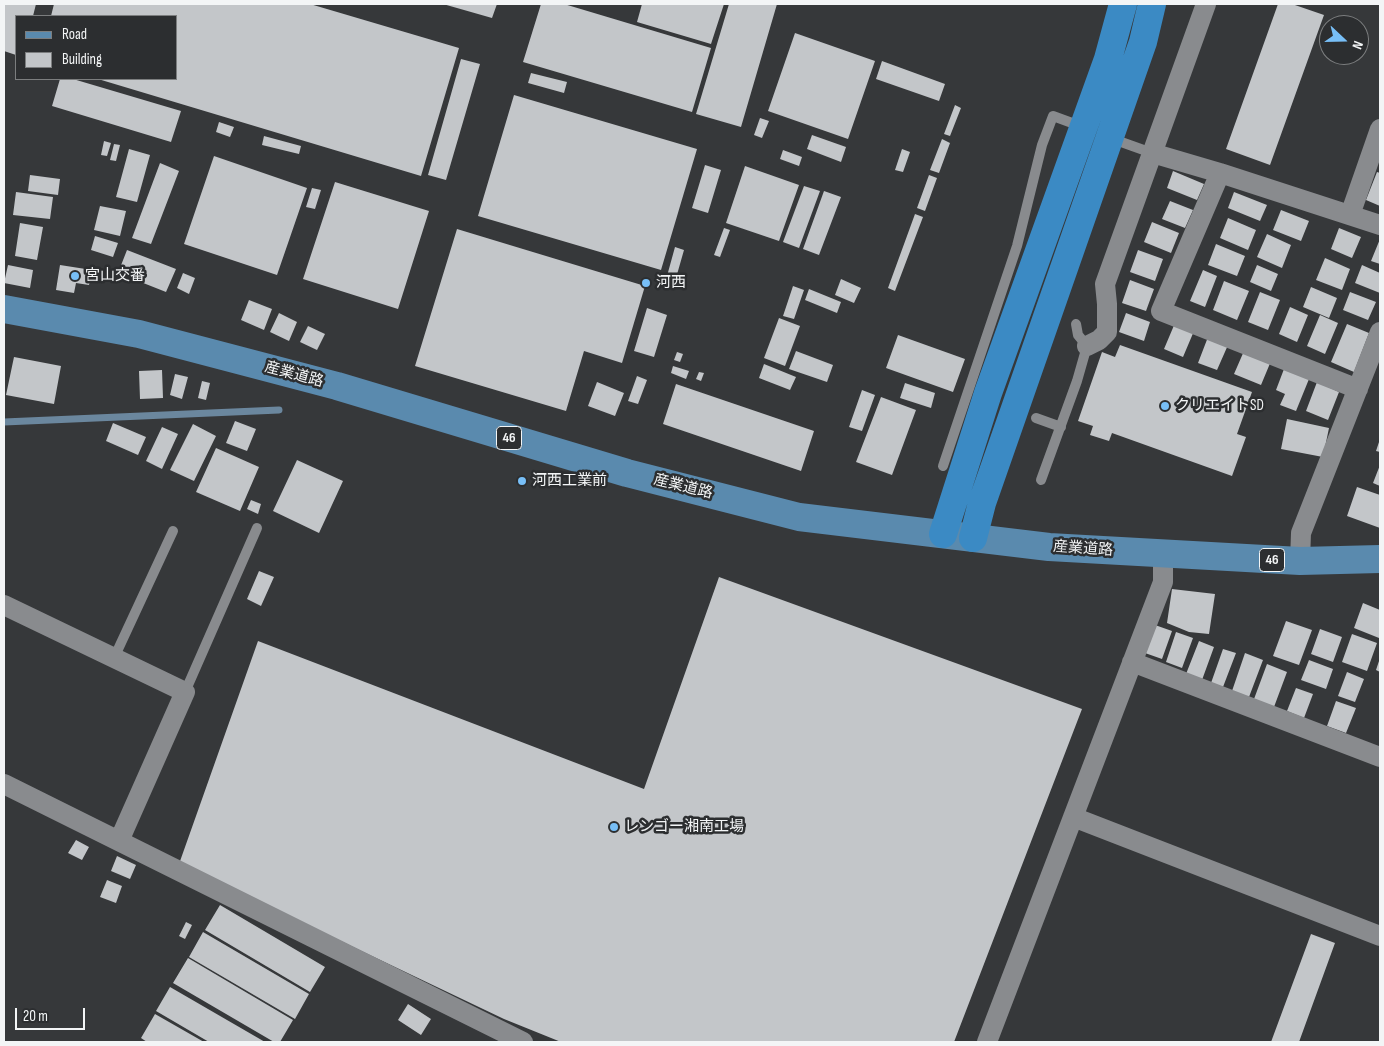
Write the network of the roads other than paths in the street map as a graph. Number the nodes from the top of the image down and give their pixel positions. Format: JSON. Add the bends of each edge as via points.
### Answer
{"nodes":[{"id":1,"x":1123,"y":4,"type":"edge"},
{"id":2,"x":1152,"y":4,"type":"edge"},
{"id":3,"x":1206,"y":4,"type":"edge"},
{"id":4,"x":1380,"y":129,"type":"edge"},
{"id":5,"x":1152,"y":153,"type":"junction"},
{"id":6,"x":1220,"y":173,"type":"junction"},
{"id":7,"x":1350,"y":215,"type":"junction"},
{"id":8,"x":1380,"y":225,"type":"edge"},
{"id":9,"x":4,"y":310,"type":"edge"},
{"id":10,"x":1076,"y":324,"type":"dead end"},
{"id":11,"x":1380,"y":332,"type":"edge"},
{"id":12,"x":1087,"y":346,"type":"junction"},
{"id":13,"x":1358,"y":389,"type":"junction"},
{"id":14,"x":1036,"y":418,"type":"dead end"},
{"id":15,"x":1061,"y":427,"type":"junction"},
{"id":16,"x":943,"y":466,"type":"dead end"},
{"id":17,"x":1042,"y":480,"type":"dead end"},
{"id":18,"x":257,"y":528,"type":"dead end"},
{"id":19,"x":173,"y":531,"type":"dead end"},
{"id":20,"x":944,"y":534,"type":"junction"},
{"id":21,"x":974,"y":538,"type":"junction"},
{"id":22,"x":1163,"y":554,"type":"junction"},
{"id":23,"x":1380,"y":559,"type":"edge"},
{"id":24,"x":1300,"y":561,"type":"junction"},
{"id":25,"x":4,"y":605,"type":"edge"},
{"id":26,"x":114,"y":658,"type":"junction"},
{"id":27,"x":1132,"y":662,"type":"junction"},
{"id":28,"x":185,"y":692,"type":"junction"},
{"id":29,"x":1380,"y":757,"type":"edge"},
{"id":30,"x":4,"y":784,"type":"edge"},
{"id":31,"x":1073,"y":817,"type":"junction"},
{"id":32,"x":119,"y":841,"type":"junction"},
{"id":33,"x":1380,"y":936,"type":"edge"},
{"id":34,"x":523,"y":1042,"type":"edge"},
{"id":35,"x":986,"y":1042,"type":"edge"}],
"edges":[{"from":1,"to":20,"type":"highway","via":[[1108,59],[988,393]]},
{"from":2,"to":21,"type":"highway","via":[[1143,42],[982,503]]},
{"from":3,"to":5,"type":"street"},
{"from":4,"to":7,"type":"street"},
{"from":5,"to":6,"type":"street"},
{"from":5,"to":12,"type":"street","via":[[1105,284],[1107,332]]},
{"from":5,"to":16,"type":"lane","via":[[1053,116],[1042,145],[1017,246]]},
{"from":6,"to":7,"type":"street"},
{"from":6,"to":13,"type":"street","via":[[1162,311]]},
{"from":7,"to":8,"type":"street"},
{"from":9,"to":20,"type":"main road","name":"産業道路","number":"46","via":[[138,334],[337,386],[627,473],[799,517]]},
{"from":10,"to":12,"type":"lane","via":[[1078,335]]},
{"from":11,"to":13,"type":"street"},
{"from":12,"to":15,"type":"lane"},
{"from":13,"to":24,"type":"street","via":[[1301,533]]},
{"from":14,"to":15,"type":"lane"},
{"from":15,"to":17,"type":"lane"},
{"from":18,"to":28,"type":"lane"},
{"from":19,"to":26,"type":"lane"},
{"from":20,"to":21,"type":"main road","name":"産業道路","number":"46"},
{"from":21,"to":22,"type":"main road","name":"産業道路","number":"46","via":[[1050,547]]},
{"from":22,"to":24,"type":"main road","name":"産業道路","number":"46"},
{"from":22,"to":27,"type":"street","via":[[1163,582]]},
{"from":23,"to":24,"type":"main road","name":"産業道路","number":"46"},
{"from":25,"to":26,"type":"street"},
{"from":26,"to":28,"type":"street"},
{"from":27,"to":29,"type":"street"},
{"from":27,"to":31,"type":"street"},
{"from":28,"to":32,"type":"street"},
{"from":30,"to":32,"type":"street"},
{"from":31,"to":33,"type":"street"},
{"from":31,"to":35,"type":"street"},
{"from":32,"to":34,"type":"street"}]}
